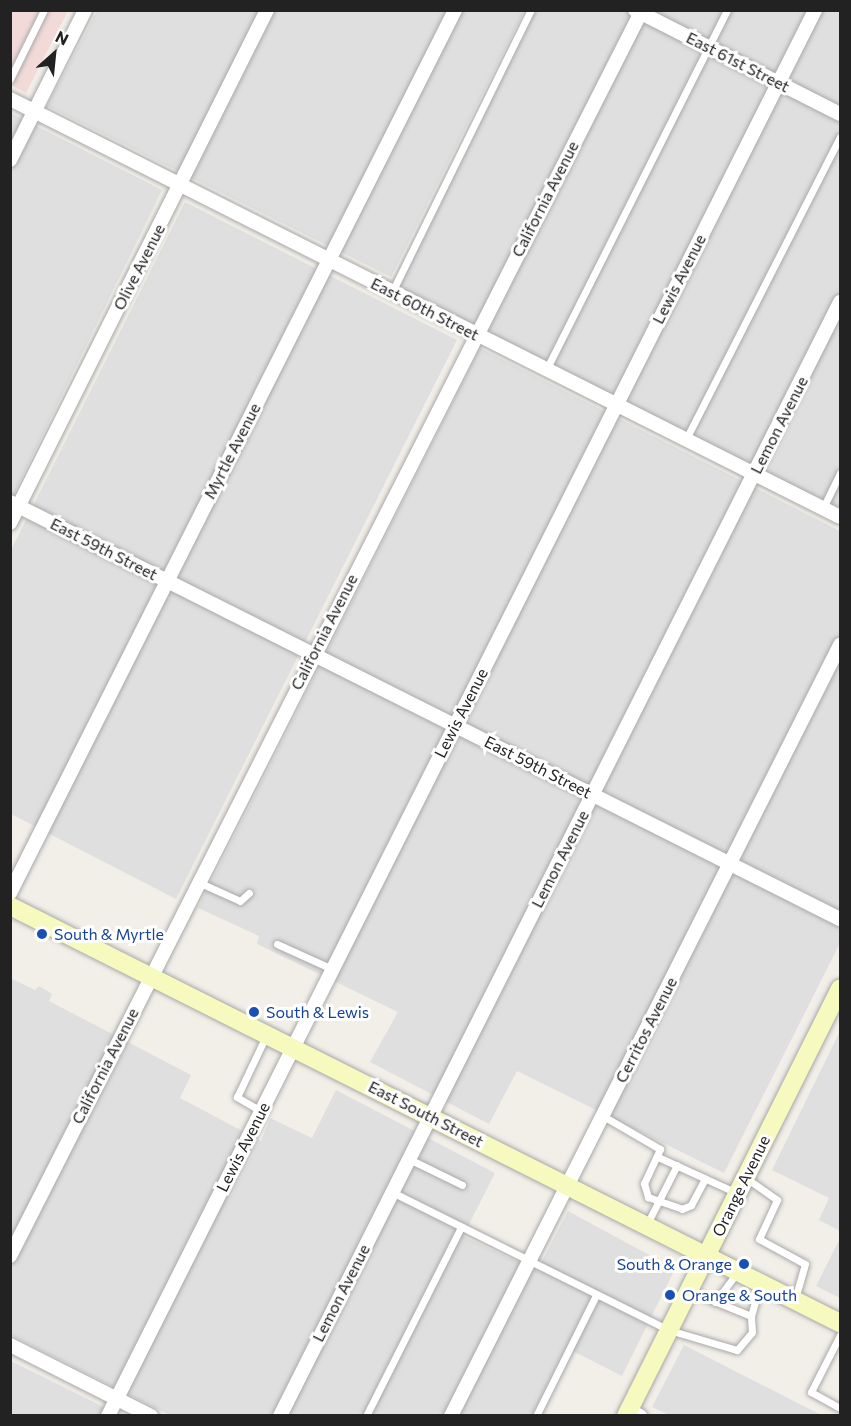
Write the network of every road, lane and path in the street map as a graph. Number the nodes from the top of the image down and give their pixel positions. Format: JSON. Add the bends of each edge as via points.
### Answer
{"nodes":[{"id":1,"x":44,"y":10,"type":"edge"},
{"id":2,"x":85,"y":10,"type":"edge"},
{"id":3,"x":267,"y":10,"type":"edge"},
{"id":4,"x":455,"y":10,"type":"edge"},
{"id":5,"x":531,"y":10,"type":"edge"},
{"id":6,"x":727,"y":10,"type":"edge"},
{"id":7,"x":814,"y":10,"type":"edge"},
{"id":8,"x":639,"y":11,"type":"edge"},
{"id":9,"x":708,"y":47,"type":"junction"},
{"id":10,"x":10,"y":79,"type":"edge"},
{"id":11,"x":778,"y":82,"type":"junction"},
{"id":12,"x":10,"y":99,"type":"edge"},
{"id":13,"x":35,"y":111,"type":"junction"},
{"id":14,"x":840,"y":114,"type":"edge"},
{"id":15,"x":840,"y":137,"type":"edge"},
{"id":16,"x":10,"y":160,"type":"edge"},
{"id":17,"x":181,"y":185,"type":"junction"},
{"id":18,"x":329,"y":260,"type":"junction"},
{"id":19,"x":392,"y":292,"type":"junction"},
{"id":20,"x":840,"y":302,"type":"edge"},
{"id":21,"x":476,"y":334,"type":"junction"},
{"id":22,"x":546,"y":370,"type":"junction"},
{"id":23,"x":616,"y":405,"type":"junction"},
{"id":24,"x":686,"y":440,"type":"junction"},
{"id":25,"x":840,"y":472,"type":"edge"},
{"id":26,"x":754,"y":474,"type":"junction"},
{"id":27,"x":15,"y":504,"type":"edge"},
{"id":28,"x":823,"y":508,"type":"junction"},
{"id":29,"x":840,"y":517,"type":"edge"},
{"id":30,"x":10,"y":523,"type":"edge"},
{"id":31,"x":166,"y":580,"type":"junction"},
{"id":32,"x":840,"y":645,"type":"edge"},
{"id":33,"x":313,"y":654,"type":"junction"},
{"id":34,"x":455,"y":725,"type":"junction"},
{"id":35,"x":592,"y":794,"type":"junction"},
{"id":36,"x":729,"y":863,"type":"junction"},
{"id":37,"x":198,"y":882,"type":"junction"},
{"id":38,"x":10,"y":892,"type":"edge"},
{"id":39,"x":249,"y":893,"type":"dead end"},
{"id":40,"x":10,"y":906,"type":"edge"},
{"id":41,"x":840,"y":919,"type":"edge"},
{"id":42,"x":277,"y":944,"type":"dead end"},
{"id":43,"x":332,"y":969,"type":"junction"},
{"id":44,"x":151,"y":975,"type":"junction"},
{"id":45,"x":840,"y":989,"type":"edge"},
{"id":46,"x":267,"y":1034,"type":"junction"},
{"id":47,"x":293,"y":1047,"type":"junction"},
{"id":48,"x":261,"y":1111,"type":"junction"},
{"id":49,"x":430,"y":1116,"type":"junction"},
{"id":50,"x":603,"y":1116,"type":"junction"},
{"id":51,"x":658,"y":1157,"type":"junction"},
{"id":52,"x":409,"y":1159,"type":"junction"},
{"id":53,"x":677,"y":1165,"type":"junction"},
{"id":54,"x":705,"y":1179,"type":"junction"},
{"id":55,"x":462,"y":1185,"type":"dead end"},
{"id":56,"x":568,"y":1185,"type":"junction"},
{"id":57,"x":741,"y":1185,"type":"junction"},
{"id":58,"x":392,"y":1192,"type":"junction"},
{"id":59,"x":657,"y":1202,"type":"junction"},
{"id":60,"x":646,"y":1226,"type":"junction"},
{"id":61,"x":461,"y":1227,"type":"junction"},
{"id":62,"x":10,"y":1256,"type":"edge"},
{"id":63,"x":705,"y":1258,"type":"junction"},
{"id":64,"x":530,"y":1262,"type":"junction"},
{"id":65,"x":737,"y":1273,"type":"junction"},
{"id":66,"x":760,"y":1285,"type":"junction"},
{"id":67,"x":689,"y":1291,"type":"junction"},
{"id":68,"x":596,"y":1295,"type":"junction"},
{"id":69,"x":794,"y":1301,"type":"junction"},
{"id":70,"x":715,"y":1302,"type":"junction"},
{"id":71,"x":751,"y":1316,"type":"junction"},
{"id":72,"x":840,"y":1323,"type":"edge"},
{"id":73,"x":669,"y":1330,"type":"junction"},
{"id":74,"x":840,"y":1335,"type":"edge"},
{"id":75,"x":10,"y":1345,"type":"edge"},
{"id":76,"x":117,"y":1398,"type":"junction"},
{"id":77,"x":840,"y":1408,"type":"edge"},
{"id":78,"x":632,"y":1414,"type":"edge"},
{"id":79,"x":108,"y":1416,"type":"edge"},
{"id":80,"x":152,"y":1416,"type":"edge"},
{"id":81,"x":280,"y":1416,"type":"edge"},
{"id":82,"x":366,"y":1416,"type":"edge"},
{"id":83,"x":451,"y":1416,"type":"edge"},
{"id":84,"x":536,"y":1416,"type":"edge"}],
"edges":[{"from":1,"to":10,"type":"lane"},
{"from":2,"to":13,"type":"street"},
{"from":3,"to":17,"type":"street","name":"Olive Avenue"},
{"from":4,"to":18,"type":"street","name":"Myrtle Avenue"},
{"from":5,"to":19,"type":"lane"},
{"from":6,"to":9,"type":"lane"},
{"from":7,"to":11,"type":"street","name":"Lewis Avenue"},
{"from":8,"to":9,"type":"street","name":"East 61st Street"},
{"from":8,"to":21,"type":"street","name":"California Avenue"},
{"from":9,"to":11,"type":"street","name":"East 61st Street"},
{"from":9,"to":22,"type":"lane"},
{"from":11,"to":14,"type":"street","name":"East 61st Street"},
{"from":11,"to":23,"type":"street","name":"Lewis Avenue"},
{"from":12,"to":13,"type":"street","name":"East 60th Street"},
{"from":13,"to":16,"type":"street"},
{"from":13,"to":17,"type":"street","name":"East 60th Street"},
{"from":15,"to":24,"type":"lane"},
{"from":17,"to":18,"type":"street","name":"East 60th Street"},
{"from":17,"to":27,"type":"street","name":"Olive Avenue"},
{"from":18,"to":19,"type":"street","name":"East 60th Street"},
{"from":18,"to":31,"type":"street","name":"Myrtle Avenue"},
{"from":19,"to":21,"type":"street","name":"East 60th Street"},
{"from":20,"to":26,"type":"street","name":"Lemon Avenue"},
{"from":21,"to":22,"type":"street","name":"East 60th Street"},
{"from":21,"to":33,"type":"street","name":"California Avenue"},
{"from":22,"to":23,"type":"street","name":"East 60th Street"},
{"from":23,"to":24,"type":"street","name":"East 60th Street"},
{"from":23,"to":34,"type":"street","name":"Lewis Avenue"},
{"from":24,"to":26,"type":"street","name":"East 60th Street"},
{"from":25,"to":28,"type":"lane"},
{"from":26,"to":28,"type":"street","name":"East 60th Street"},
{"from":26,"to":35,"type":"street","name":"Lemon Avenue"},
{"from":27,"to":30,"type":"street","name":"Olive Avenue"},
{"from":27,"to":31,"type":"street","name":"East 59th Street"},
{"from":28,"to":29,"type":"street","name":"East 60th Street"},
{"from":31,"to":33,"type":"street","name":"East 59th Street"},
{"from":31,"to":38,"type":"street","name":"Myrtle Avenue"},
{"from":32,"to":36,"type":"street","name":"Cerritos Avenue"},
{"from":33,"to":34,"type":"street","name":"East 59th Street"},
{"from":33,"to":37,"type":"street","name":"California Avenue"},
{"from":34,"to":35,"type":"street","name":"East 59th Street"},
{"from":34,"to":43,"type":"street","name":"Lewis Avenue"},
{"from":35,"to":36,"type":"street","name":"East 59th Street"},
{"from":35,"to":49,"type":"street","name":"Lemon Avenue"},
{"from":36,"to":41,"type":"street","name":"East 59th Street"},
{"from":36,"to":50,"type":"street","name":"Cerritos Avenue"},
{"from":37,"to":39,"type":"lane","via":[[240,901]]},
{"from":37,"to":44,"type":"street","name":"California Avenue"},
{"from":40,"to":44,"type":"main road","name":"East South Street"},
{"from":42,"to":43,"type":"lane"},
{"from":43,"to":47,"type":"street","name":"Lewis Avenue"},
{"from":44,"to":46,"type":"main road","name":"East South Street"},
{"from":44,"to":62,"type":"street","name":"California Avenue"},
{"from":45,"to":57,"type":"main road","name":"Orange Avenue"},
{"from":46,"to":47,"type":"main road","name":"East South Street"},
{"from":46,"to":48,"type":"lane","via":[[237,1097]]},
{"from":47,"to":48,"type":"street","name":"Lewis Avenue"},
{"from":47,"to":49,"type":"main road","name":"East South Street"},
{"from":48,"to":76,"type":"street","name":"Lewis Avenue"},
{"from":49,"to":52,"type":"street","name":"Lemon Avenue"},
{"from":49,"to":56,"type":"main road","name":"East South Street"},
{"from":50,"to":51,"type":"lane","via":[[653,1141],[660,1149]]},
{"from":50,"to":56,"type":"street","name":"Cerritos Avenue"},
{"from":51,"to":53,"type":"lane"},
{"from":51,"to":59,"type":"lane","via":[[644,1183]]},
{"from":52,"to":55,"type":"lane"},
{"from":52,"to":58,"type":"street","name":"Lemon Avenue"},
{"from":53,"to":54,"type":"lane"},
{"from":53,"to":59,"type":"lane"},
{"from":54,"to":57,"type":"lane"},
{"from":54,"to":59,"type":"lane","via":[[691,1205],[682,1209]]},
{"from":56,"to":60,"type":"main road","name":"East South Street"},
{"from":56,"to":64,"type":"street","name":"Cerritos Avenue"},
{"from":57,"to":63,"type":"main road","name":"Orange Avenue"},
{"from":57,"to":69,"type":"lane","via":[[777,1200],[759,1239],[805,1264],[807,1272]]},
{"from":58,"to":61,"type":"lane"},
{"from":58,"to":81,"type":"street","name":"Lemon Avenue"},
{"from":59,"to":60,"type":"lane"},
{"from":60,"to":63,"type":"main road","name":"East South Street"},
{"from":61,"to":64,"type":"lane"},
{"from":61,"to":82,"type":"lane"},
{"from":63,"to":65,"type":"main road","name":"East South Street"},
{"from":63,"to":67,"type":"main road","name":"Orange Avenue"},
{"from":64,"to":68,"type":"lane"},
{"from":64,"to":83,"type":"street","name":"Cerritos Avenue"},
{"from":65,"to":66,"type":"main road","name":"East South Street"},
{"from":65,"to":70,"type":"lane"},
{"from":66,"to":69,"type":"main road","name":"East South Street"},
{"from":66,"to":71,"type":"lane"},
{"from":67,"to":70,"type":"lane"},
{"from":67,"to":73,"type":"main road","name":"Orange Avenue"},
{"from":68,"to":73,"type":"lane"},
{"from":68,"to":84,"type":"lane"},
{"from":69,"to":72,"type":"main road","name":"East South Street"},
{"from":70,"to":71,"type":"lane"},
{"from":71,"to":73,"type":"lane","via":[[752,1332],[737,1350]]},
{"from":73,"to":78,"type":"main road","name":"Orange Avenue"},
{"from":74,"to":77,"type":"lane","via":[[811,1392]]},
{"from":75,"to":76,"type":"street"},
{"from":76,"to":79,"type":"street","name":"Lewis Avenue"},
{"from":76,"to":80,"type":"street"}]}
